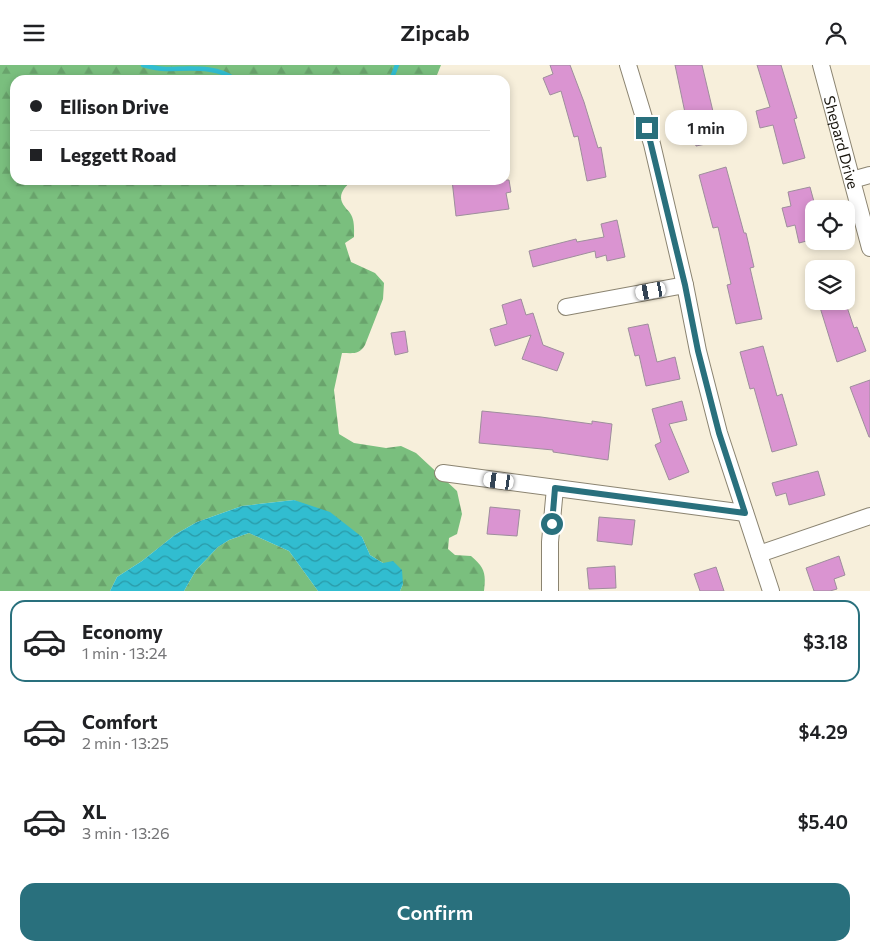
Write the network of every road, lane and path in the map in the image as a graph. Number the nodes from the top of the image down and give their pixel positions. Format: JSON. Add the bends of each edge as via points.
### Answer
{"nodes":[{"id":1,"x":628,"y":65,"type":"edge"},
{"id":2,"x":821,"y":65,"type":"edge"},
{"id":3,"x":870,"y":175,"type":"edge"},
{"id":4,"x":852,"y":180,"type":"junction"},
{"id":5,"x":870,"y":248,"type":"edge"},
{"id":6,"x":685,"y":285,"type":"junction"},
{"id":7,"x":566,"y":307,"type":"dead end"},
{"id":8,"x":443,"y":473,"type":"dead end"},
{"id":9,"x":555,"y":488,"type":"junction"},
{"id":10,"x":745,"y":513,"type":"junction"},
{"id":11,"x":870,"y":516,"type":"edge"},
{"id":12,"x":759,"y":554,"type":"junction"},
{"id":13,"x":550,"y":591,"type":"edge"},
{"id":14,"x":772,"y":591,"type":"edge"}],
"edges":[{"from":1,"to":6,"type":"street","via":[[652,144]]},
{"from":2,"to":4,"type":"street","name":"Shepard Drive"},
{"from":3,"to":4,"type":"street"},
{"from":4,"to":5,"type":"street","name":"Shepard Drive"},
{"from":6,"to":7,"type":"street"},
{"from":6,"to":10,"type":"street","via":[[719,433]]},
{"from":8,"to":9,"type":"street"},
{"from":9,"to":10,"type":"street"},
{"from":9,"to":13,"type":"street"},
{"from":10,"to":12,"type":"street"},
{"from":11,"to":12,"type":"street"},
{"from":12,"to":14,"type":"street"}]}
